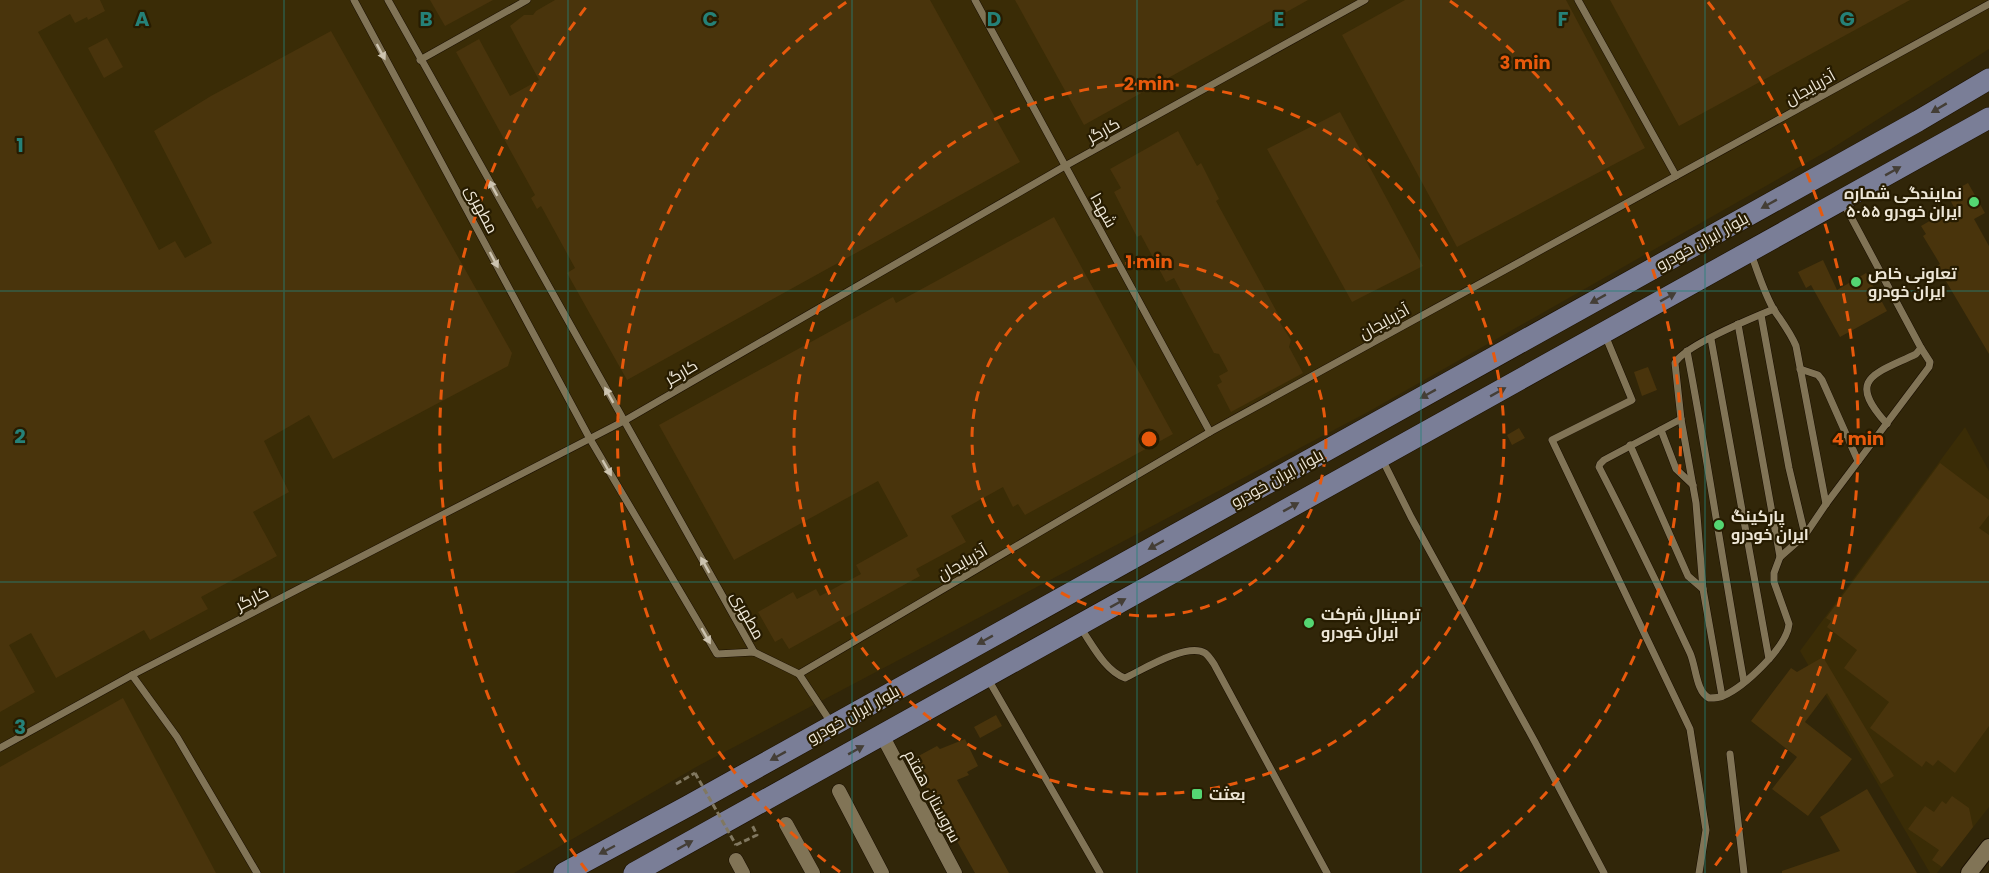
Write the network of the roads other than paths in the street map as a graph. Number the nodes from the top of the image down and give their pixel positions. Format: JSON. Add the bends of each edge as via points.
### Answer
{"nodes":[{"id":1,"x":354,"y":0,"type":"edge"},
{"id":2,"x":388,"y":0,"type":"edge"},
{"id":3,"x":527,"y":0,"type":"edge"},
{"id":4,"x":975,"y":0,"type":"edge"},
{"id":5,"x":1365,"y":0,"type":"edge"},
{"id":6,"x":1578,"y":0,"type":"edge"},
{"id":7,"x":1989,"y":4,"type":"edge"},
{"id":8,"x":420,"y":60,"type":"junction"},
{"id":9,"x":1989,"y":79,"type":"edge"},
{"id":10,"x":1989,"y":118,"type":"edge"},
{"id":11,"x":1065,"y":166,"type":"junction"},
{"id":12,"x":1676,"y":176,"type":"junction"},
{"id":13,"x":1842,"y":200,"type":"junction"},
{"id":14,"x":1750,"y":251,"type":"junction"},
{"id":15,"x":1774,"y":309,"type":"junction"},
{"id":16,"x":1761,"y":315,"type":"junction"},
{"id":17,"x":1738,"y":324,"type":"junction"},
{"id":18,"x":1604,"y":333,"type":"junction"},
{"id":19,"x":1711,"y":339,"type":"junction"},
{"id":20,"x":1921,"y":348,"type":"junction"},
{"id":21,"x":1687,"y":351,"type":"junction"},
{"id":22,"x":1800,"y":369,"type":"junction"},
{"id":23,"x":1681,"y":419,"type":"junction"},
{"id":24,"x":624,"y":421,"type":"junction"},
{"id":25,"x":1887,"y":424,"type":"junction"},
{"id":26,"x":1661,"y":430,"type":"junction"},
{"id":27,"x":1210,"y":432,"type":"junction"},
{"id":28,"x":590,"y":439,"type":"junction"},
{"id":29,"x":1630,"y":445,"type":"junction"},
{"id":30,"x":1381,"y":457,"type":"junction"},
{"id":31,"x":1858,"y":461,"type":"junction"},
{"id":32,"x":1693,"y":484,"type":"junction"},
{"id":33,"x":1246,"y":495,"type":"junction"},
{"id":34,"x":1826,"y":504,"type":"junction"},
{"id":35,"x":1207,"y":517,"type":"junction"},
{"id":36,"x":1261,"y":524,"type":"junction"},
{"id":37,"x":1805,"y":535,"type":"junction"},
{"id":38,"x":1221,"y":546,"type":"junction"},
{"id":39,"x":1780,"y":557,"type":"junction"},
{"id":40,"x":1703,"y":589,"type":"junction"},
{"id":41,"x":1079,"y":625,"type":"junction"},
{"id":42,"x":754,"y":652,"type":"junction"},
{"id":43,"x":1769,"y":659,"type":"junction"},
{"id":44,"x":799,"y":674,"type":"junction"},
{"id":45,"x":132,"y":675,"type":"junction"},
{"id":46,"x":987,"y":677,"type":"junction"},
{"id":47,"x":1744,"y":682,"type":"junction"},
{"id":48,"x":1722,"y":696,"type":"junction"},
{"id":49,"x":834,"y":725,"type":"junction"},
{"id":50,"x":882,"y":735,"type":"junction"},
{"id":51,"x":0,"y":747,"type":"edge"},
{"id":52,"x":1730,"y":754,"type":"dead end"},
{"id":53,"x":839,"y":791,"type":"dead end"},
{"id":54,"x":786,"y":824,"type":"dead end"},
{"id":55,"x":1989,"y":848,"type":"edge"},
{"id":56,"x":736,"y":860,"type":"dead end"},
{"id":57,"x":257,"y":873,"type":"edge"},
{"id":58,"x":564,"y":873,"type":"edge"},
{"id":59,"x":634,"y":873,"type":"edge"},
{"id":60,"x":743,"y":873,"type":"edge"},
{"id":61,"x":813,"y":873,"type":"edge"},
{"id":62,"x":882,"y":873,"type":"edge"},
{"id":63,"x":955,"y":873,"type":"edge"},
{"id":64,"x":1100,"y":873,"type":"edge"},
{"id":65,"x":1327,"y":873,"type":"edge"},
{"id":66,"x":1604,"y":873,"type":"edge"},
{"id":67,"x":1699,"y":873,"type":"edge"},
{"id":68,"x":1744,"y":873,"type":"edge"},
{"id":69,"x":1970,"y":873,"type":"edge"}],
"edges":[{"from":1,"to":28,"type":"lane","name":"مطهری","one_way":true},
{"from":2,"to":8,"type":"lane","name":"مطهری"},
{"from":3,"to":8,"type":"lane"},
{"from":4,"to":11,"type":"lane","name":"شهدا"},
{"from":5,"to":11,"type":"lane","name":"کارگر"},
{"from":6,"to":12,"type":"lane"},
{"from":7,"to":12,"type":"lane","name":"آذربایجان"},
{"from":24,"to":8,"type":"lane","name":"مطهری","one_way":true},
{"from":9,"to":33,"type":"main road","name":"بلوار ایران خودرو","one_way":true},
{"from":13,"to":10,"type":"main road","name":"بلوار ایران خودرو","one_way":true},
{"from":11,"to":24,"type":"lane","name":"کارگر"},
{"from":11,"to":27,"type":"lane","name":"شهدا"},
{"from":12,"to":27,"type":"lane","name":"آذربایجان"},
{"from":13,"to":14,"type":"main road","name":"بلوار ایران خودرو"},
{"from":13,"to":20,"type":"lane"},
{"from":14,"to":15,"type":"lane"},
{"from":18,"to":14,"type":"main road","name":"بلوار ایران خودرو","one_way":true},
{"from":15,"to":16,"type":"lane"},
{"from":15,"to":22,"type":"lane","via":[[1790,331]]},
{"from":16,"to":17,"type":"lane"},
{"from":16,"to":37,"type":"lane"},
{"from":17,"to":19,"type":"lane"},
{"from":17,"to":39,"type":"lane"},
{"from":30,"to":18,"type":"main road","name":"بلوار ایران خودرو","one_way":true},
{"from":18,"to":67,"type":"lane","via":[[1632,400],[1552,440],[1690,729],[1706,830]]},
{"from":19,"to":21,"type":"lane"},
{"from":19,"to":43,"type":"lane"},
{"from":20,"to":25,"type":"lane","via":[[1929,367]]},
{"from":20,"to":25,"type":"lane","via":[[1872,375],[1867,382],[1865,390]]},
{"from":21,"to":23,"type":"lane","via":[[1675,363]]},
{"from":21,"to":47,"type":"lane"},
{"from":22,"to":31,"type":"lane","via":[[1822,380]]},
{"from":22,"to":34,"type":"lane"},
{"from":23,"to":26,"type":"lane"},
{"from":23,"to":32,"type":"lane"},
{"from":24,"to":28,"type":"lane","name":"کارگر"},
{"from":42,"to":24,"type":"lane","name":"مطهری","one_way":true},
{"from":25,"to":31,"type":"lane"},
{"from":26,"to":29,"type":"lane"},
{"from":26,"to":32,"type":"lane","via":[[1676,469]]},
{"from":27,"to":44,"type":"lane","name":"آذربایجان"},
{"from":28,"to":42,"type":"lane","name":"مطهری","one_way":true,"via":[[717,654]]},
{"from":28,"to":45,"type":"lane","name":"کارگر"},
{"from":29,"to":40,"type":"lane","via":[[1688,576]]},
{"from":29,"to":48,"type":"lane","via":[[1599,467],[1688,648],[1703,694],[1709,698]]},
{"from":36,"to":30,"type":"main road","name":"بلوار ایران خودرو","one_way":true},
{"from":30,"to":66,"type":"lane"},
{"from":31,"to":34,"type":"lane"},
{"from":32,"to":40,"type":"lane"},
{"from":33,"to":35,"type":"main road","name":"بلوار ایران خودرو"},
{"from":33,"to":36,"type":"main road"},
{"from":34,"to":37,"type":"lane"},
{"from":35,"to":38,"type":"main road"},
{"from":35,"to":49,"type":"main road","name":"بلوار ایران خودرو","one_way":true},
{"from":36,"to":38,"type":"main road","name":"بلوار ایران خودرو"},
{"from":37,"to":39,"type":"lane"},
{"from":41,"to":38,"type":"main road","name":"بلوار ایران خودرو","one_way":true},
{"from":39,"to":43,"type":"lane","via":[[1774,582],[1789,624]]},
{"from":40,"to":48,"type":"lane"},
{"from":41,"to":46,"type":"main road","name":"بلوار ایران خودرو"},
{"from":41,"to":65,"type":"lane","via":[[1116,675],[1125,678],[1175,654],[1194,650],[1205,653]]},
{"from":42,"to":44,"type":"lane"},
{"from":43,"to":47,"type":"lane"},
{"from":44,"to":49,"type":"lane"},
{"from":45,"to":51,"type":"lane","name":"کارگر"},
{"from":45,"to":57,"type":"lane","via":[[177,737]]},
{"from":46,"to":50,"type":"main road","name":"بلوار ایران خودرو"},
{"from":46,"to":64,"type":"lane"},
{"from":47,"to":48,"type":"lane"},
{"from":49,"to":58,"type":"main road","name":"بلوار ایران خودرو","one_way":true},
{"from":59,"to":50,"type":"main road","name":"بلوار ایران خودرو","one_way":true},
{"from":50,"to":63,"type":"street","name":"سروستان هفتم"},
{"from":52,"to":68,"type":"lane"},
{"from":53,"to":62,"type":"street"},
{"from":54,"to":61,"type":"street"},
{"from":55,"to":69,"type":"street"},
{"from":56,"to":60,"type":"street"}]}
